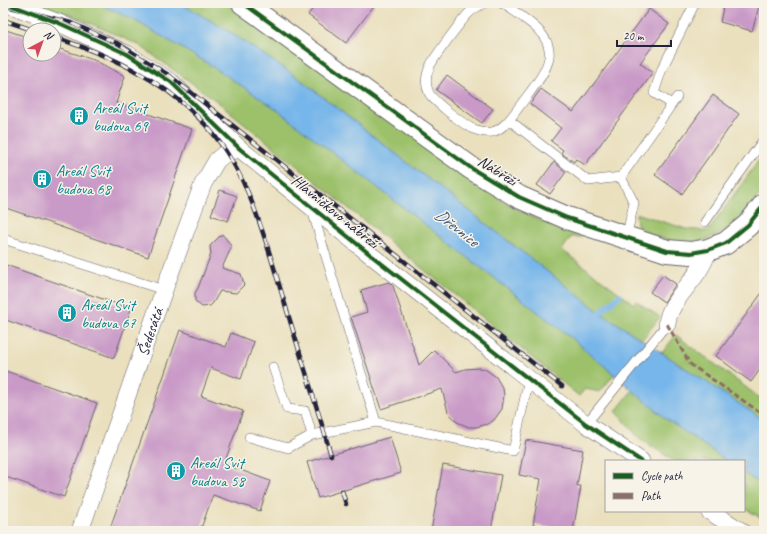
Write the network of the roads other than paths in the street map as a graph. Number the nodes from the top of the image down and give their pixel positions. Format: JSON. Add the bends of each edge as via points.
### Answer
{"nodes":[{"id":1,"x":5,"y":3,"type":"edge"},
{"id":2,"x":243,"y":3,"type":"edge"},
{"id":3,"x":485,"y":3,"type":"edge"},
{"id":4,"x":501,"y":3,"type":"edge"},
{"id":5,"x":695,"y":3,"type":"edge"},
{"id":6,"x":509,"y":120,"type":"junction"},
{"id":7,"x":764,"y":139,"type":"edge"},
{"id":8,"x":240,"y":149,"type":"junction"},
{"id":9,"x":621,"y":177,"type":"junction"},
{"id":10,"x":764,"y":205,"type":"edge"},
{"id":11,"x":311,"y":206,"type":"junction"},
{"id":12,"x":705,"y":222,"type":"dead end"},
{"id":13,"x":626,"y":238,"type":"junction"},
{"id":14,"x":3,"y":239,"type":"edge"},
{"id":15,"x":708,"y":250,"type":"junction"},
{"id":16,"x":164,"y":290,"type":"junction"},
{"id":17,"x":666,"y":324,"type":"joint"},
{"id":18,"x":273,"y":367,"type":"dead end"},
{"id":19,"x":528,"y":379,"type":"junction"},
{"id":20,"x":376,"y":422,"type":"junction"},
{"id":21,"x":586,"y":424,"type":"junction"},
{"id":22,"x":312,"y":436,"type":"junction"},
{"id":23,"x":249,"y":437,"type":"dead end"},
{"id":24,"x":640,"y":460,"type":"edge"},
{"id":25,"x":711,"y":512,"type":"edge"},
{"id":26,"x":80,"y":531,"type":"edge"},
{"id":27,"x":741,"y":531,"type":"edge"}],
"edges":[{"from":1,"to":8,"type":"street","name":"Hlavničkovo nábřeží","via":[[127,54],[171,82]]},
{"from":2,"to":13,"type":"street","name":"Nábřeží","via":[[496,184],[567,218]]},
{"from":3,"to":6,"type":"lane","via":[[467,15],[430,66],[426,86],[429,94],[470,127],[492,132]]},
{"from":4,"to":6,"type":"lane","via":[[542,31],[547,39],[550,54],[543,75]]},
{"from":5,"to":9,"type":"lane","via":[[662,68],[654,93],[674,101]]},
{"from":6,"to":9,"type":"lane","via":[[588,181]]},
{"from":7,"to":12,"type":"lane"},
{"from":8,"to":11,"type":"street","name":"Hlavničkovo nábřeží"},
{"from":8,"to":16,"type":"street","name":"Šedesátá","via":[[227,152],[217,160],[203,184]]},
{"from":9,"to":13,"type":"lane","via":[[634,203]]},
{"from":10,"to":15,"type":"street","name":"Nábřeží","via":[[743,230],[726,243]]},
{"from":11,"to":19,"type":"street","name":"Hlavničkovo nábřeží"},
{"from":11,"to":20,"type":"lane"},
{"from":13,"to":15,"type":"street","name":"Nábřeží","via":[[674,253]]},
{"from":14,"to":16,"type":"lane"},
{"from":15,"to":17,"type":"street","via":[[706,262],[668,314]]},
{"from":16,"to":26,"type":"street","name":"Šedesátá"},
{"from":17,"to":21,"type":"lane"},
{"from":18,"to":22,"type":"lane","via":[[287,409],[305,411]]},
{"from":19,"to":20,"type":"lane","via":[[513,451]]},
{"from":19,"to":21,"type":"street","name":"Hlavničkovo nábřeží"},
{"from":20,"to":22,"type":"lane"},
{"from":21,"to":24,"type":"street","name":"Hlavničkovo nábřeží"},
{"from":22,"to":23,"type":"lane","via":[[288,448]]},
{"from":25,"to":27,"type":"street"}]}
